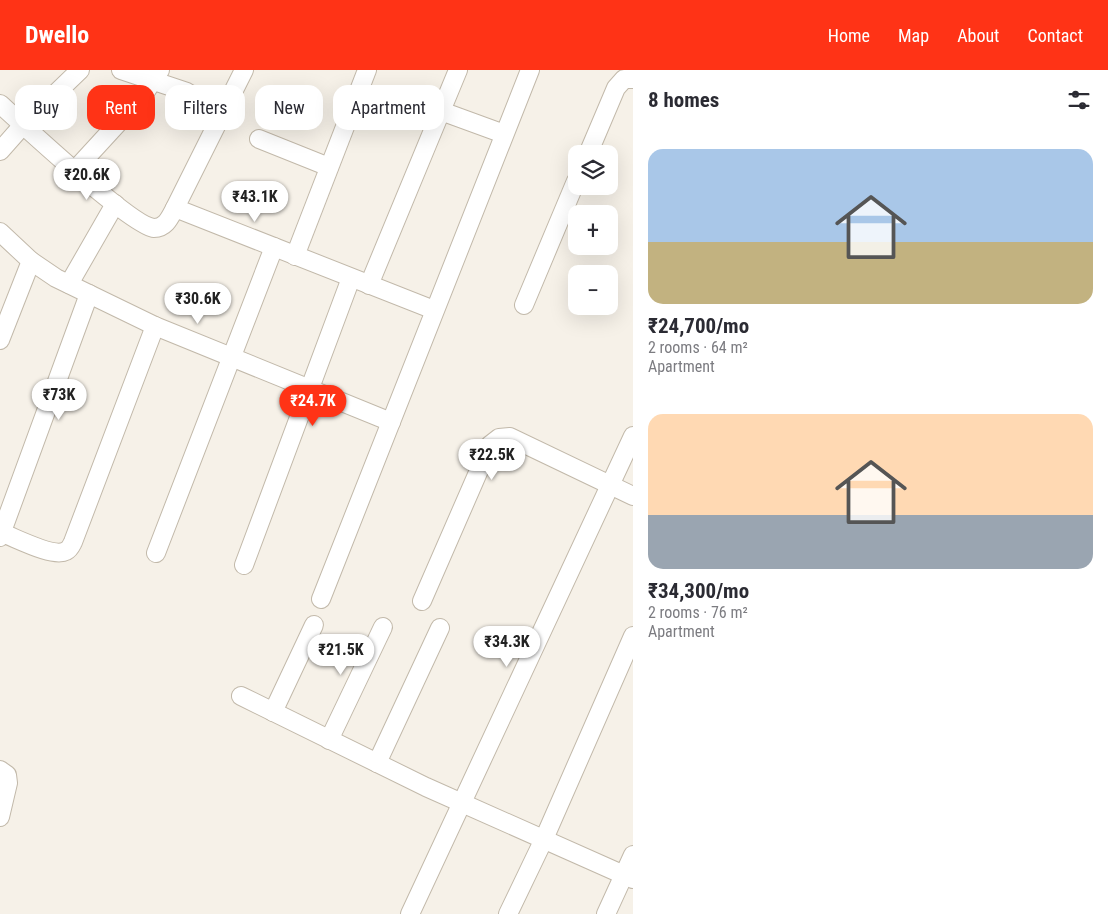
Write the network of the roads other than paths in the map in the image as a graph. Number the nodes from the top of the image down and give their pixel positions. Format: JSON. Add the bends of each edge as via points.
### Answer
{"nodes":[{"id":1,"x":80,"y":70,"type":"edge"},
{"id":2,"x":121,"y":70,"type":"edge"},
{"id":3,"x":244,"y":70,"type":"edge"},
{"id":4,"x":367,"y":70,"type":"edge"},
{"id":5,"x":458,"y":70,"type":"edge"},
{"id":6,"x":530,"y":70,"type":"edge"},
{"id":7,"x":157,"y":76,"type":"edge"},
{"id":8,"x":633,"y":79,"type":"edge"},
{"id":9,"x":64,"y":85,"type":"edge"},
{"id":10,"x":174,"y":85,"type":"edge"},
{"id":11,"x":0,"y":104,"type":"edge"},
{"id":12,"x":444,"y":104,"type":"edge"},
{"id":13,"x":444,"y":112,"type":"edge"},
{"id":14,"x":15,"y":118,"type":"edge"},
{"id":15,"x":19,"y":130,"type":"edge"},
{"id":16,"x":29,"y":130,"type":"edge"},
{"id":17,"x":433,"y":130,"type":"edge"},
{"id":18,"x":504,"y":134,"type":"junction"},
{"id":19,"x":259,"y":139,"type":"dead end"},
{"id":20,"x":592,"y":145,"type":"edge"},
{"id":21,"x":0,"y":151,"type":"edge"},
{"id":22,"x":330,"y":167,"type":"junction"},
{"id":23,"x":75,"y":170,"type":"junction"},
{"id":24,"x":570,"y":195,"type":"edge"},
{"id":25,"x":115,"y":204,"type":"junction"},
{"id":26,"x":175,"y":208,"type":"junction"},
{"id":27,"x":0,"y":232,"type":"edge"},
{"id":28,"x":274,"y":248,"type":"junction"},
{"id":29,"x":295,"y":256,"type":"junction"},
{"id":30,"x":31,"y":261,"type":"junction"},
{"id":31,"x":351,"y":278,"type":"junction"},
{"id":32,"x":69,"y":284,"type":"junction"},
{"id":33,"x":369,"y":284,"type":"junction"},
{"id":34,"x":89,"y":294,"type":"junction"},
{"id":35,"x":524,"y":305,"type":"dead end"},
{"id":36,"x":434,"y":310,"type":"junction"},
{"id":37,"x":155,"y":326,"type":"junction"},
{"id":38,"x":0,"y":340,"type":"edge"},
{"id":39,"x":231,"y":356,"type":"junction"},
{"id":40,"x":310,"y":388,"type":"junction"},
{"id":41,"x":392,"y":422,"type":"junction"},
{"id":42,"x":633,"y":436,"type":"edge"},
{"id":43,"x":609,"y":485,"type":"junction"},
{"id":44,"x":633,"y":496,"type":"edge"},
{"id":45,"x":1,"y":535,"type":"edge"},
{"id":46,"x":156,"y":553,"type":"dead end"},
{"id":47,"x":244,"y":565,"type":"dead end"},
{"id":48,"x":321,"y":599,"type":"dead end"},
{"id":49,"x":422,"y":601,"type":"dead end"},
{"id":50,"x":314,"y":625,"type":"dead end"},
{"id":51,"x":383,"y":627,"type":"dead end"},
{"id":52,"x":440,"y":628,"type":"dead end"},
{"id":53,"x":633,"y":636,"type":"edge"},
{"id":54,"x":241,"y":696,"type":"dead end"},
{"id":55,"x":274,"y":712,"type":"junction"},
{"id":56,"x":329,"y":740,"type":"junction"},
{"id":57,"x":377,"y":763,"type":"junction"},
{"id":58,"x":0,"y":770,"type":"edge"},
{"id":59,"x":462,"y":803,"type":"junction"},
{"id":60,"x":0,"y":817,"type":"edge"},
{"id":61,"x":544,"y":839,"type":"junction"},
{"id":62,"x":633,"y":855,"type":"edge"},
{"id":63,"x":628,"y":877,"type":"edge"},
{"id":64,"x":410,"y":914,"type":"edge"},
{"id":65,"x":508,"y":914,"type":"edge"},
{"id":66,"x":606,"y":914,"type":"edge"}],
"edges":[{"from":1,"to":9,"type":"street"},
{"from":2,"to":7,"type":"street"},
{"from":3,"to":26,"type":"street"},
{"from":4,"to":22,"type":"street"},
{"from":5,"to":12,"type":"street"},
{"from":6,"to":18,"type":"street"},
{"from":7,"to":10,"type":"street"},
{"from":7,"to":23,"type":"street"},
{"from":8,"to":20,"type":"street","via":[[624,80],[616,88]]},
{"from":11,"to":14,"type":"street"},
{"from":13,"to":18,"type":"street"},
{"from":15,"to":21,"type":"street"},
{"from":16,"to":23,"type":"street"},
{"from":17,"to":33,"type":"street"},
{"from":18,"to":36,"type":"street"},
{"from":19,"to":22,"type":"street"},
{"from":22,"to":29,"type":"street"},
{"from":23,"to":25,"type":"street"},
{"from":24,"to":35,"type":"street"},
{"from":25,"to":26,"type":"street","via":[[152,228],[166,224]]},
{"from":25,"to":32,"type":"street"},
{"from":26,"to":28,"type":"street"},
{"from":27,"to":30,"type":"street"},
{"from":28,"to":29,"type":"street"},
{"from":28,"to":39,"type":"street"},
{"from":29,"to":31,"type":"street"},
{"from":30,"to":32,"type":"street"},
{"from":30,"to":38,"type":"street"},
{"from":31,"to":33,"type":"street"},
{"from":31,"to":40,"type":"street"},
{"from":32,"to":34,"type":"street"},
{"from":33,"to":36,"type":"street"},
{"from":34,"to":37,"type":"street"},
{"from":34,"to":45,"type":"street"},
{"from":36,"to":41,"type":"street"},
{"from":37,"to":39,"type":"street"},
{"from":37,"to":45,"type":"street","via":[[68,550],[50,552]]},
{"from":39,"to":40,"type":"street"},
{"from":39,"to":46,"type":"street"},
{"from":40,"to":41,"type":"street"},
{"from":40,"to":47,"type":"street"},
{"from":41,"to":48,"type":"street"},
{"from":42,"to":43,"type":"street"},
{"from":43,"to":44,"type":"street"},
{"from":43,"to":49,"type":"street","via":[[510,437],[499,438],[490,445]]},
{"from":43,"to":59,"type":"street"},
{"from":50,"to":55,"type":"street"},
{"from":51,"to":56,"type":"street"},
{"from":52,"to":57,"type":"street"},
{"from":53,"to":61,"type":"street"},
{"from":54,"to":55,"type":"street"},
{"from":55,"to":56,"type":"street"},
{"from":56,"to":57,"type":"street"},
{"from":57,"to":59,"type":"street"},
{"from":58,"to":60,"type":"street","via":[[7,775],[8,783]]},
{"from":59,"to":61,"type":"street"},
{"from":59,"to":64,"type":"street"},
{"from":61,"to":63,"type":"street"},
{"from":61,"to":65,"type":"street"},
{"from":62,"to":63,"type":"street"},
{"from":63,"to":66,"type":"street"}]}
